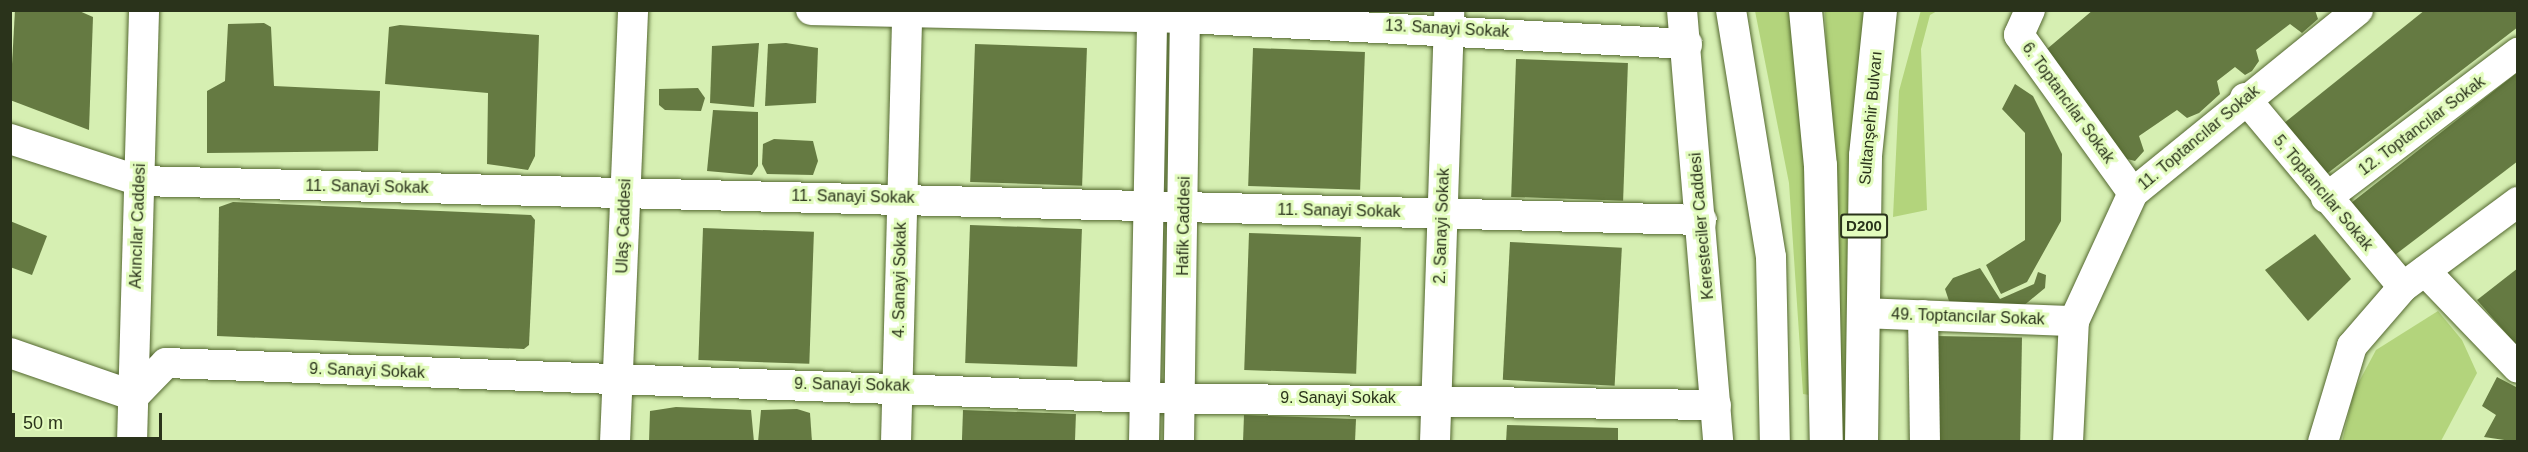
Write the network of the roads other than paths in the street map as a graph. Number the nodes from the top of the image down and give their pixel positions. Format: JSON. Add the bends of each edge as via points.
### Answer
{"nodes":[{"id":1,"x":144,"y":10,"type":"edge"},
{"id":2,"x":633,"y":10,"type":"edge"},
{"id":3,"x":811,"y":10,"type":"edge"},
{"id":4,"x":1682,"y":10,"type":"edge"},
{"id":5,"x":1731,"y":10,"type":"edge"},
{"id":6,"x":1805,"y":10,"type":"edge"},
{"id":7,"x":1880,"y":10,"type":"edge"},
{"id":8,"x":1892,"y":10,"type":"edge"},
{"id":9,"x":2051,"y":10,"type":"edge"},
{"id":10,"x":2358,"y":10,"type":"edge"},
{"id":11,"x":907,"y":12,"type":"edge"},
{"id":12,"x":1152,"y":14,"type":"edge"},
{"id":13,"x":1185,"y":14,"type":"edge"},
{"id":14,"x":1448,"y":19,"type":"edge"},
{"id":15,"x":2025,"y":23,"type":"edge"},
{"id":16,"x":1687,"y":44,"type":"junction"},
{"id":17,"x":2517,"y":53,"type":"edge"},
{"id":18,"x":1874,"y":68,"type":"junction"},
{"id":19,"x":2245,"y":98,"type":"junction"},
{"id":20,"x":10,"y":140,"type":"edge"},
{"id":21,"x":140,"y":181,"type":"junction"},
{"id":22,"x":625,"y":192,"type":"junction"},
{"id":23,"x":2133,"y":193,"type":"junction"},
{"id":24,"x":902,"y":198,"type":"junction"},
{"id":25,"x":2326,"y":198,"type":"junction"},
{"id":26,"x":2517,"y":202,"type":"edge"},
{"id":27,"x":1148,"y":205,"type":"junction"},
{"id":28,"x":1185,"y":209,"type":"junction"},
{"id":29,"x":1442,"y":213,"type":"junction"},
{"id":30,"x":1702,"y":220,"type":"junction"},
{"id":31,"x":2414,"y":279,"type":"junction"},
{"id":32,"x":1863,"y":313,"type":"junction"},
{"id":33,"x":1923,"y":315,"type":"junction"},
{"id":34,"x":2074,"y":321,"type":"junction"},
{"id":35,"x":10,"y":353,"type":"edge"},
{"id":36,"x":2517,"y":368,"type":"edge"},
{"id":37,"x":618,"y":380,"type":"junction"},
{"id":38,"x":898,"y":386,"type":"junction"},
{"id":39,"x":134,"y":396,"type":"junction"},
{"id":40,"x":1181,"y":397,"type":"junction"},
{"id":41,"x":1145,"y":398,"type":"junction"},
{"id":42,"x":1436,"y":399,"type":"junction"},
{"id":43,"x":1716,"y":405,"type":"junction"},
{"id":44,"x":132,"y":441,"type":"edge"},
{"id":45,"x":615,"y":441,"type":"edge"},
{"id":46,"x":896,"y":441,"type":"edge"},
{"id":47,"x":1144,"y":441,"type":"edge"},
{"id":48,"x":1179,"y":441,"type":"edge"},
{"id":49,"x":1435,"y":441,"type":"edge"},
{"id":50,"x":1718,"y":441,"type":"edge"},
{"id":51,"x":1775,"y":441,"type":"edge"},
{"id":52,"x":1826,"y":441,"type":"edge"},
{"id":53,"x":1861,"y":441,"type":"edge"},
{"id":54,"x":1925,"y":441,"type":"edge"},
{"id":55,"x":2068,"y":441,"type":"edge"},
{"id":56,"x":2323,"y":441,"type":"edge"}],
"edges":[{"from":1,"to":21,"type":"street","name":"Akıncılar Caddesi"},
{"from":2,"to":22,"type":"street","name":"Ulaş Caddesi"},
{"from":3,"to":11,"type":"street","name":"13. Sanayi Sokak"},
{"from":4,"to":16,"type":"street","name":"Keresteciler Caddesi"},
{"from":5,"to":51,"type":"street","via":[[1771,256]]},
{"from":6,"to":52,"type":"highway","number":"D200","via":[[1820,165]]},
{"from":7,"to":18,"type":"highway","name":"Sultanşehir Bulvarı","number":"D200"},
{"from":8,"to":18,"type":"highway"},
{"from":9,"to":15,"type":"street"},
{"from":10,"to":19,"type":"street","name":"11. Toptancılar Sokak"},
{"from":11,"to":12,"type":"street","name":"13. Sanayi Sokak"},
{"from":11,"to":24,"type":"street","name":"4. Sanayi Sokak"},
{"from":12,"to":13,"type":"street","name":"13. Sanayi Sokak"},
{"from":12,"to":27,"type":"street"},
{"from":13,"to":14,"type":"street","name":"13. Sanayi Sokak"},
{"from":13,"to":28,"type":"street","name":"Hafik Caddesi"},
{"from":14,"to":16,"type":"street","name":"13. Sanayi Sokak"},
{"from":14,"to":29,"type":"street","name":"2. Sanayi Sokak"},
{"from":15,"to":23,"type":"street","name":"6. Toptancılar Sokak"},
{"from":16,"to":30,"type":"street","name":"Keresteciler Caddesi"},
{"from":17,"to":25,"type":"street","name":"12. Toptancılar Sokak"},
{"from":18,"to":32,"type":"highway","name":"Sultanşehir Bulvarı","number":"D200","via":[[1865,155]]},
{"from":19,"to":23,"type":"street","name":"11. Toptancılar Sokak"},
{"from":19,"to":25,"type":"street","name":"5. Toptancılar Sokak"},
{"from":20,"to":21,"type":"street","name":"11. Sanayi Sokak"},
{"from":21,"to":22,"type":"street","name":"11. Sanayi Sokak"},
{"from":21,"to":39,"type":"street","name":"Akıncılar Caddesi"},
{"from":22,"to":24,"type":"street","name":"11. Sanayi Sokak"},
{"from":22,"to":37,"type":"street","name":"Ulaş Caddesi"},
{"from":23,"to":34,"type":"street","name":"11. Toptancılar Sokak"},
{"from":24,"to":27,"type":"street","name":"11. Sanayi Sokak"},
{"from":24,"to":38,"type":"street","name":"4. Sanayi Sokak"},
{"from":25,"to":31,"type":"street","name":"5. Toptancılar Sokak"},
{"from":26,"to":31,"type":"street"},
{"from":27,"to":28,"type":"street","name":"11. Sanayi Sokak"},
{"from":27,"to":41,"type":"street"},
{"from":28,"to":29,"type":"street","name":"11. Sanayi Sokak"},
{"from":28,"to":40,"type":"street","name":"Hafik Caddesi"},
{"from":29,"to":30,"type":"street","name":"11. Sanayi Sokak"},
{"from":29,"to":42,"type":"street","name":"2. Sanayi Sokak"},
{"from":30,"to":43,"type":"street","name":"Keresteciler Caddesi"},
{"from":31,"to":36,"type":"street","name":"5. Toptancılar Sokak"},
{"from":31,"to":56,"type":"street","via":[[2352,346]]},
{"from":32,"to":33,"type":"street","name":"49. Toptancılar Sokak"},
{"from":32,"to":53,"type":"highway","name":"Sultanşehir Bulvarı","number":"D200"},
{"from":33,"to":34,"type":"street","name":"49. Toptancılar Sokak"},
{"from":33,"to":54,"type":"street"},
{"from":34,"to":55,"type":"street","name":"11. Toptancılar Sokak"},
{"from":35,"to":39,"type":"street"},
{"from":37,"to":38,"type":"street","name":"9. Sanayi Sokak"},
{"from":37,"to":39,"type":"street","name":"9. Sanayi Sokak","via":[[165,363]]},
{"from":37,"to":45,"type":"street","name":"Ulaş Caddesi"},
{"from":38,"to":41,"type":"street","name":"9. Sanayi Sokak"},
{"from":38,"to":46,"type":"street","name":"4. Sanayi Sokak"},
{"from":39,"to":44,"type":"street","name":"Akıncılar Caddesi"},
{"from":40,"to":41,"type":"street","name":"9. Sanayi Sokak"},
{"from":40,"to":42,"type":"street","name":"9. Sanayi Sokak"},
{"from":40,"to":48,"type":"street","name":"Hafik Caddesi"},
{"from":41,"to":47,"type":"street"},
{"from":42,"to":43,"type":"street","name":"9. Sanayi Sokak"},
{"from":42,"to":49,"type":"street","name":"2. Sanayi Sokak"},
{"from":43,"to":50,"type":"street","name":"Keresteciler Caddesi"}]}
